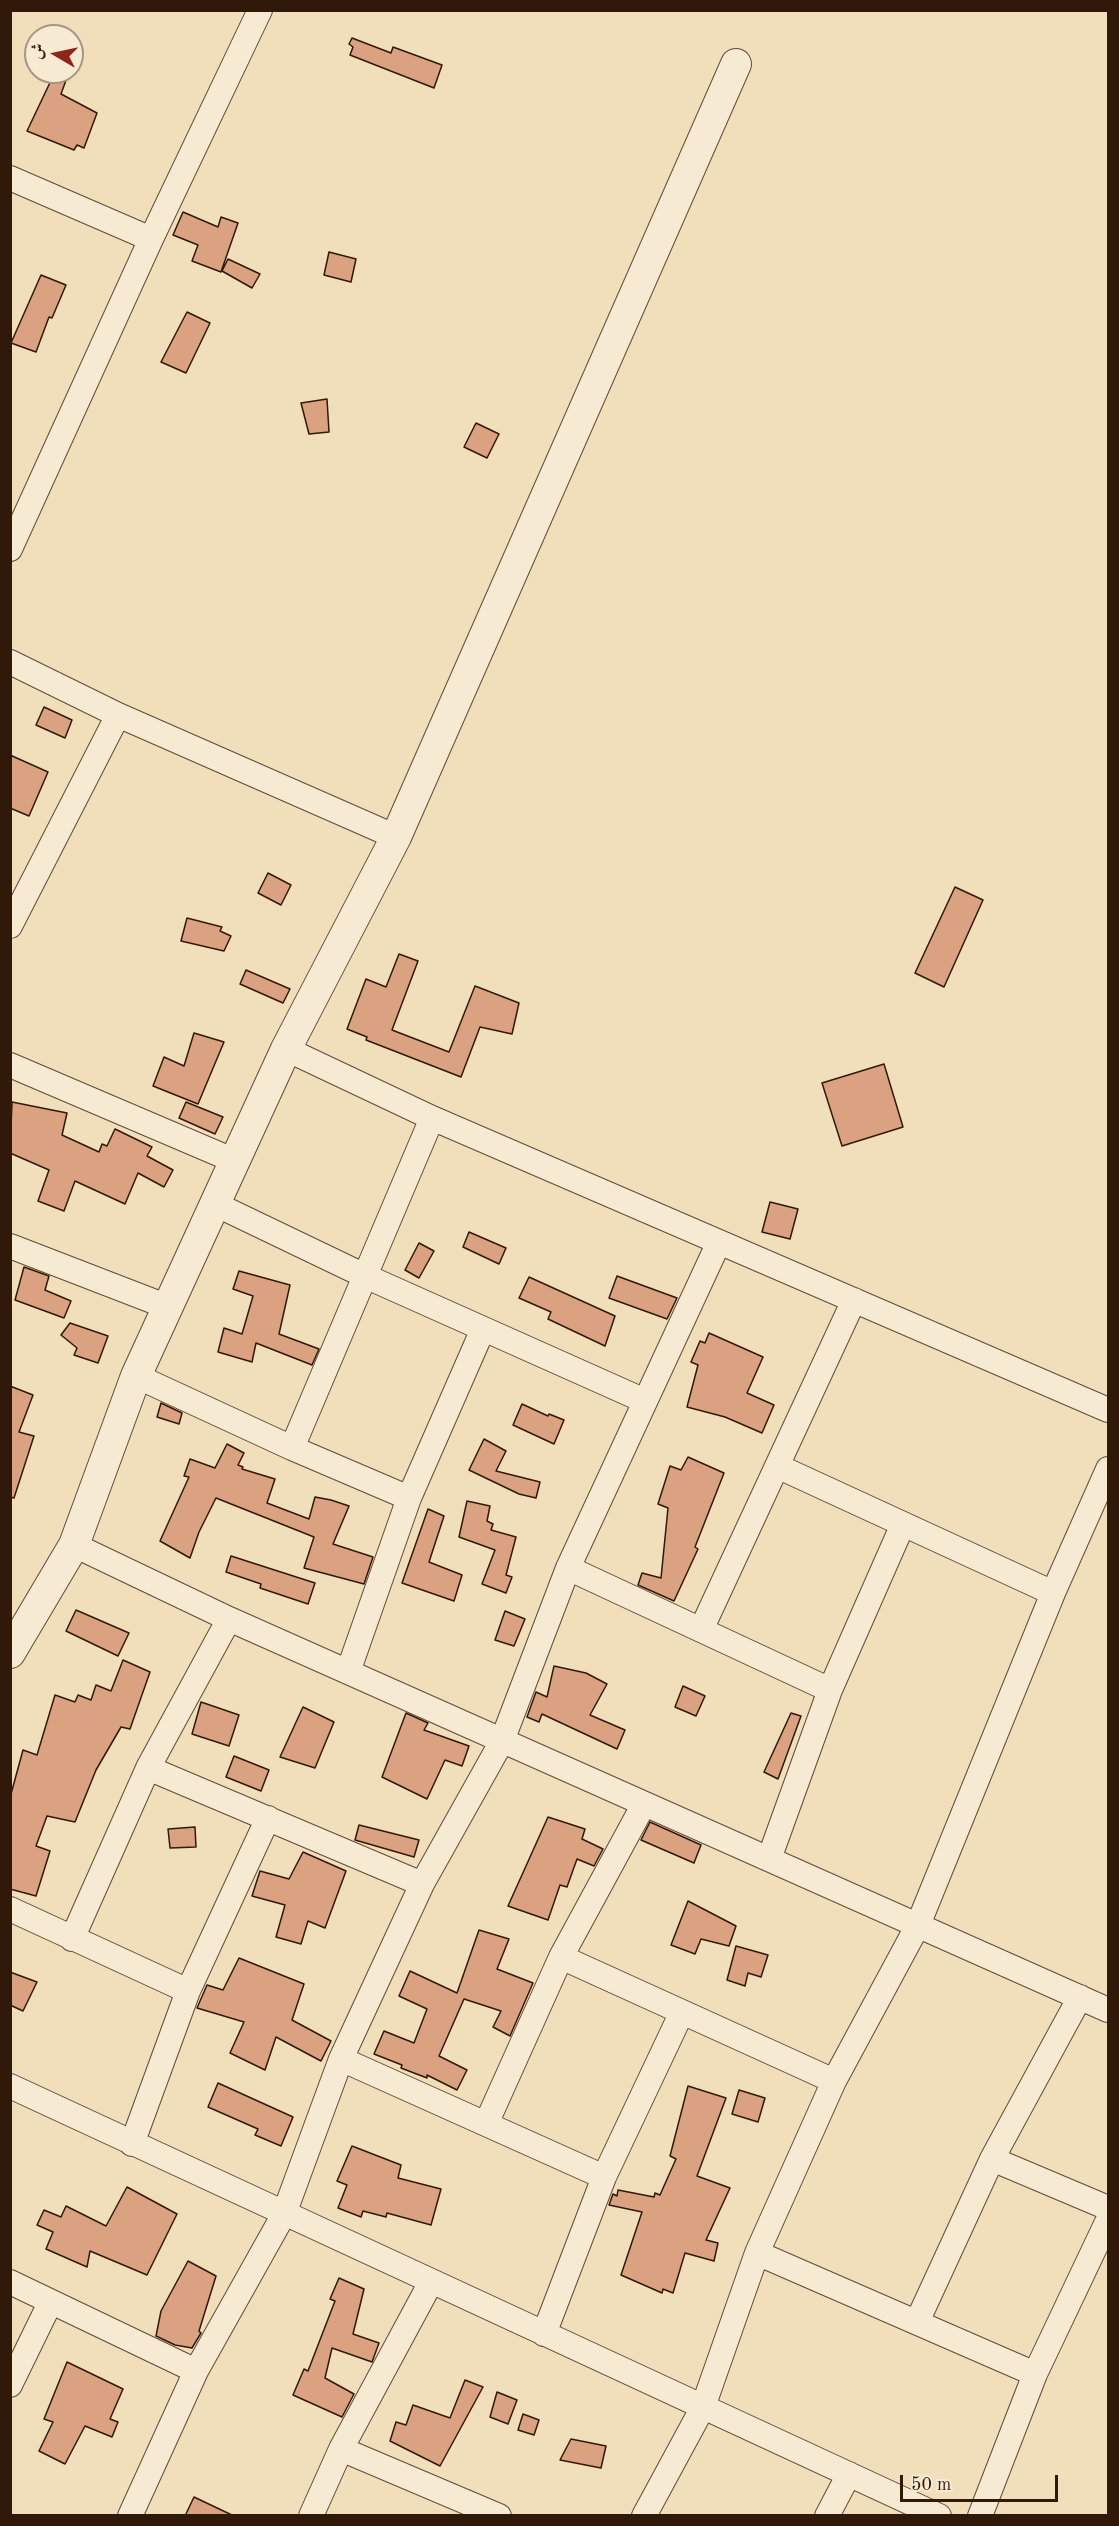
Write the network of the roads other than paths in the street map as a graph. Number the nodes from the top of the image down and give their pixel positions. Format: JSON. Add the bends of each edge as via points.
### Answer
{"nodes":[{"id":1,"x":260,"y":10,"type":"edge"},
{"id":2,"x":736,"y":64,"type":"dead end"},
{"id":3,"x":10,"y":178,"type":"edge"},
{"id":4,"x":151,"y":239,"type":"junction"},
{"id":5,"x":10,"y":549,"type":"edge"},
{"id":6,"x":10,"y":662,"type":"edge"},
{"id":7,"x":118,"y":715,"type":"junction"},
{"id":8,"x":396,"y":837,"type":"junction"},
{"id":9,"x":10,"y":926,"type":"edge"},
{"id":10,"x":286,"y":1049,"type":"junction"},
{"id":11,"x":10,"y":1065,"type":"edge"},
{"id":12,"x":432,"y":1118,"type":"junction"},
{"id":13,"x":235,"y":1161,"type":"junction"},
{"id":14,"x":215,"y":1204,"type":"junction"},
{"id":15,"x":719,"y":1242,"type":"junction"},
{"id":16,"x":10,"y":1246,"type":"edge"},
{"id":17,"x":365,"y":1276,"type":"junction"},
{"id":18,"x":854,"y":1300,"type":"junction"},
{"id":19,"x":168,"y":1307,"type":"junction"},
{"id":20,"x":483,"y":1329,"type":"junction"},
{"id":21,"x":136,"y":1376,"type":"junction"},
{"id":22,"x":645,"y":1401,"type":"junction"},
{"id":23,"x":1108,"y":1410,"type":"edge"},
{"id":24,"x":292,"y":1448,"type":"junction"},
{"id":25,"x":777,"y":1466,"type":"junction"},
{"id":26,"x":1108,"y":1469,"type":"edge"},
{"id":27,"x":409,"y":1498,"type":"junction"},
{"id":28,"x":903,"y":1524,"type":"junction"},
{"id":29,"x":74,"y":1545,"type":"junction"},
{"id":30,"x":568,"y":1568,"type":"junction"},
{"id":31,"x":1053,"y":1593,"type":"junction"},
{"id":32,"x":229,"y":1620,"type":"junction"},
{"id":33,"x":701,"y":1630,"type":"junction"},
{"id":34,"x":10,"y":1653,"type":"edge"},
{"id":35,"x":348,"y":1672,"type":"junction"},
{"id":36,"x":830,"y":1690,"type":"junction"},
{"id":37,"x":502,"y":1741,"type":"junction"},
{"id":38,"x":148,"y":1768,"type":"junction"},
{"id":39,"x":644,"y":1804,"type":"junction"},
{"id":40,"x":268,"y":1818,"type":"junction"},
{"id":41,"x":769,"y":1859,"type":"junction"},
{"id":42,"x":422,"y":1884,"type":"junction"},
{"id":43,"x":10,"y":1909,"type":"edge"},
{"id":44,"x":918,"y":1926,"type":"junction"},
{"id":45,"x":72,"y":1939,"type":"junction"},
{"id":46,"x":561,"y":1957,"type":"junction"},
{"id":47,"x":188,"y":1991,"type":"junction"},
{"id":48,"x":1080,"y":1997,"type":"junction"},
{"id":49,"x":1108,"y":2010,"type":"edge"},
{"id":50,"x":682,"y":2012,"type":"junction"},
{"id":51,"x":341,"y":2059,"type":"junction"},
{"id":52,"x":834,"y":2081,"type":"junction"},
{"id":53,"x":10,"y":2086,"type":"edge"},
{"id":54,"x":486,"y":2124,"type":"junction"},
{"id":55,"x":132,"y":2144,"type":"junction"},
{"id":56,"x":992,"y":2159,"type":"junction"},
{"id":57,"x":604,"y":2176,"type":"junction"},
{"id":58,"x":1108,"y":2208,"type":"edge"},
{"id":59,"x":284,"y":2214,"type":"junction"},
{"id":60,"x":1108,"y":2220,"type":"edge"},
{"id":61,"x":757,"y":2253,"type":"junction"},
{"id":62,"x":10,"y":2282,"type":"edge"},
{"id":63,"x":430,"y":2282,"type":"junction"},
{"id":64,"x":50,"y":2302,"type":"junction"},
{"id":65,"x":917,"y":2322,"type":"junction"},
{"id":66,"x":544,"y":2334,"type":"junction"},
{"id":67,"x":196,"y":2371,"type":"junction"},
{"id":68,"x":1035,"y":2374,"type":"junction"},
{"id":69,"x":10,"y":2385,"type":"edge"},
{"id":70,"x":703,"y":2407,"type":"junction"},
{"id":71,"x":341,"y":2449,"type":"junction"},
{"id":72,"x":849,"y":2474,"type":"junction"},
{"id":73,"x":455,"y":2507,"type":"edge"},
{"id":74,"x":130,"y":2516,"type":"edge"},
{"id":75,"x":311,"y":2516,"type":"edge"},
{"id":76,"x":499,"y":2516,"type":"edge"},
{"id":77,"x":644,"y":2516,"type":"edge"},
{"id":78,"x":827,"y":2516,"type":"edge"},
{"id":79,"x":939,"y":2516,"type":"edge"},
{"id":80,"x":981,"y":2516,"type":"edge"}],
"edges":[{"from":1,"to":4,"type":"street"},
{"from":2,"to":8,"type":"street"},
{"from":3,"to":4,"type":"street"},
{"from":4,"to":5,"type":"street"},
{"from":6,"to":7,"type":"street"},
{"from":7,"to":8,"type":"street"},
{"from":7,"to":9,"type":"street"},
{"from":8,"to":10,"type":"street"},
{"from":10,"to":12,"type":"street"},
{"from":10,"to":13,"type":"street"},
{"from":11,"to":13,"type":"street"},
{"from":12,"to":15,"type":"street"},
{"from":12,"to":17,"type":"street"},
{"from":13,"to":14,"type":"street"},
{"from":14,"to":17,"type":"street"},
{"from":14,"to":19,"type":"street"},
{"from":15,"to":18,"type":"street"},
{"from":15,"to":22,"type":"street"},
{"from":16,"to":19,"type":"street"},
{"from":17,"to":20,"type":"street"},
{"from":17,"to":24,"type":"street"},
{"from":18,"to":23,"type":"street"},
{"from":18,"to":25,"type":"street"},
{"from":19,"to":21,"type":"street"},
{"from":20,"to":22,"type":"street"},
{"from":20,"to":27,"type":"street"},
{"from":21,"to":24,"type":"street"},
{"from":21,"to":29,"type":"street"},
{"from":22,"to":30,"type":"street"},
{"from":24,"to":27,"type":"street"},
{"from":25,"to":28,"type":"street"},
{"from":25,"to":33,"type":"street"},
{"from":26,"to":31,"type":"street"},
{"from":27,"to":35,"type":"street"},
{"from":28,"to":31,"type":"street"},
{"from":28,"to":36,"type":"street"},
{"from":29,"to":32,"type":"street"},
{"from":29,"to":34,"type":"street"},
{"from":30,"to":33,"type":"street"},
{"from":30,"to":37,"type":"street"},
{"from":31,"to":44,"type":"street"},
{"from":32,"to":35,"type":"street"},
{"from":32,"to":38,"type":"street"},
{"from":33,"to":36,"type":"street"},
{"from":35,"to":37,"type":"street"},
{"from":36,"to":41,"type":"street"},
{"from":37,"to":39,"type":"street"},
{"from":37,"to":42,"type":"street"},
{"from":38,"to":40,"type":"street"},
{"from":38,"to":45,"type":"street"},
{"from":39,"to":41,"type":"street"},
{"from":39,"to":46,"type":"street"},
{"from":40,"to":42,"type":"street"},
{"from":40,"to":47,"type":"street"},
{"from":41,"to":44,"type":"street"},
{"from":42,"to":51,"type":"street"},
{"from":43,"to":45,"type":"street"},
{"from":44,"to":48,"type":"street"},
{"from":44,"to":52,"type":"street"},
{"from":45,"to":47,"type":"street"},
{"from":46,"to":50,"type":"street"},
{"from":46,"to":54,"type":"street"},
{"from":47,"to":55,"type":"street"},
{"from":48,"to":49,"type":"street"},
{"from":48,"to":56,"type":"street"},
{"from":50,"to":52,"type":"street"},
{"from":50,"to":57,"type":"street"},
{"from":51,"to":54,"type":"street"},
{"from":51,"to":59,"type":"street"},
{"from":52,"to":61,"type":"street"},
{"from":53,"to":55,"type":"street"},
{"from":54,"to":57,"type":"street"},
{"from":55,"to":59,"type":"street"},
{"from":56,"to":58,"type":"street"},
{"from":56,"to":65,"type":"street"},
{"from":57,"to":66,"type":"street"},
{"from":59,"to":63,"type":"street"},
{"from":59,"to":67,"type":"street"},
{"from":60,"to":68,"type":"street"},
{"from":61,"to":65,"type":"street"},
{"from":61,"to":70,"type":"street"},
{"from":62,"to":64,"type":"street"},
{"from":63,"to":66,"type":"street"},
{"from":63,"to":71,"type":"street"},
{"from":64,"to":67,"type":"street"},
{"from":64,"to":69,"type":"street"},
{"from":65,"to":68,"type":"street"},
{"from":66,"to":70,"type":"street"},
{"from":67,"to":74,"type":"street"},
{"from":68,"to":80,"type":"street"},
{"from":70,"to":72,"type":"street"},
{"from":70,"to":77,"type":"street"},
{"from":71,"to":73,"type":"street"},
{"from":71,"to":75,"type":"street"},
{"from":72,"to":78,"type":"street"},
{"from":72,"to":79,"type":"street"},
{"from":73,"to":76,"type":"street"}]}
